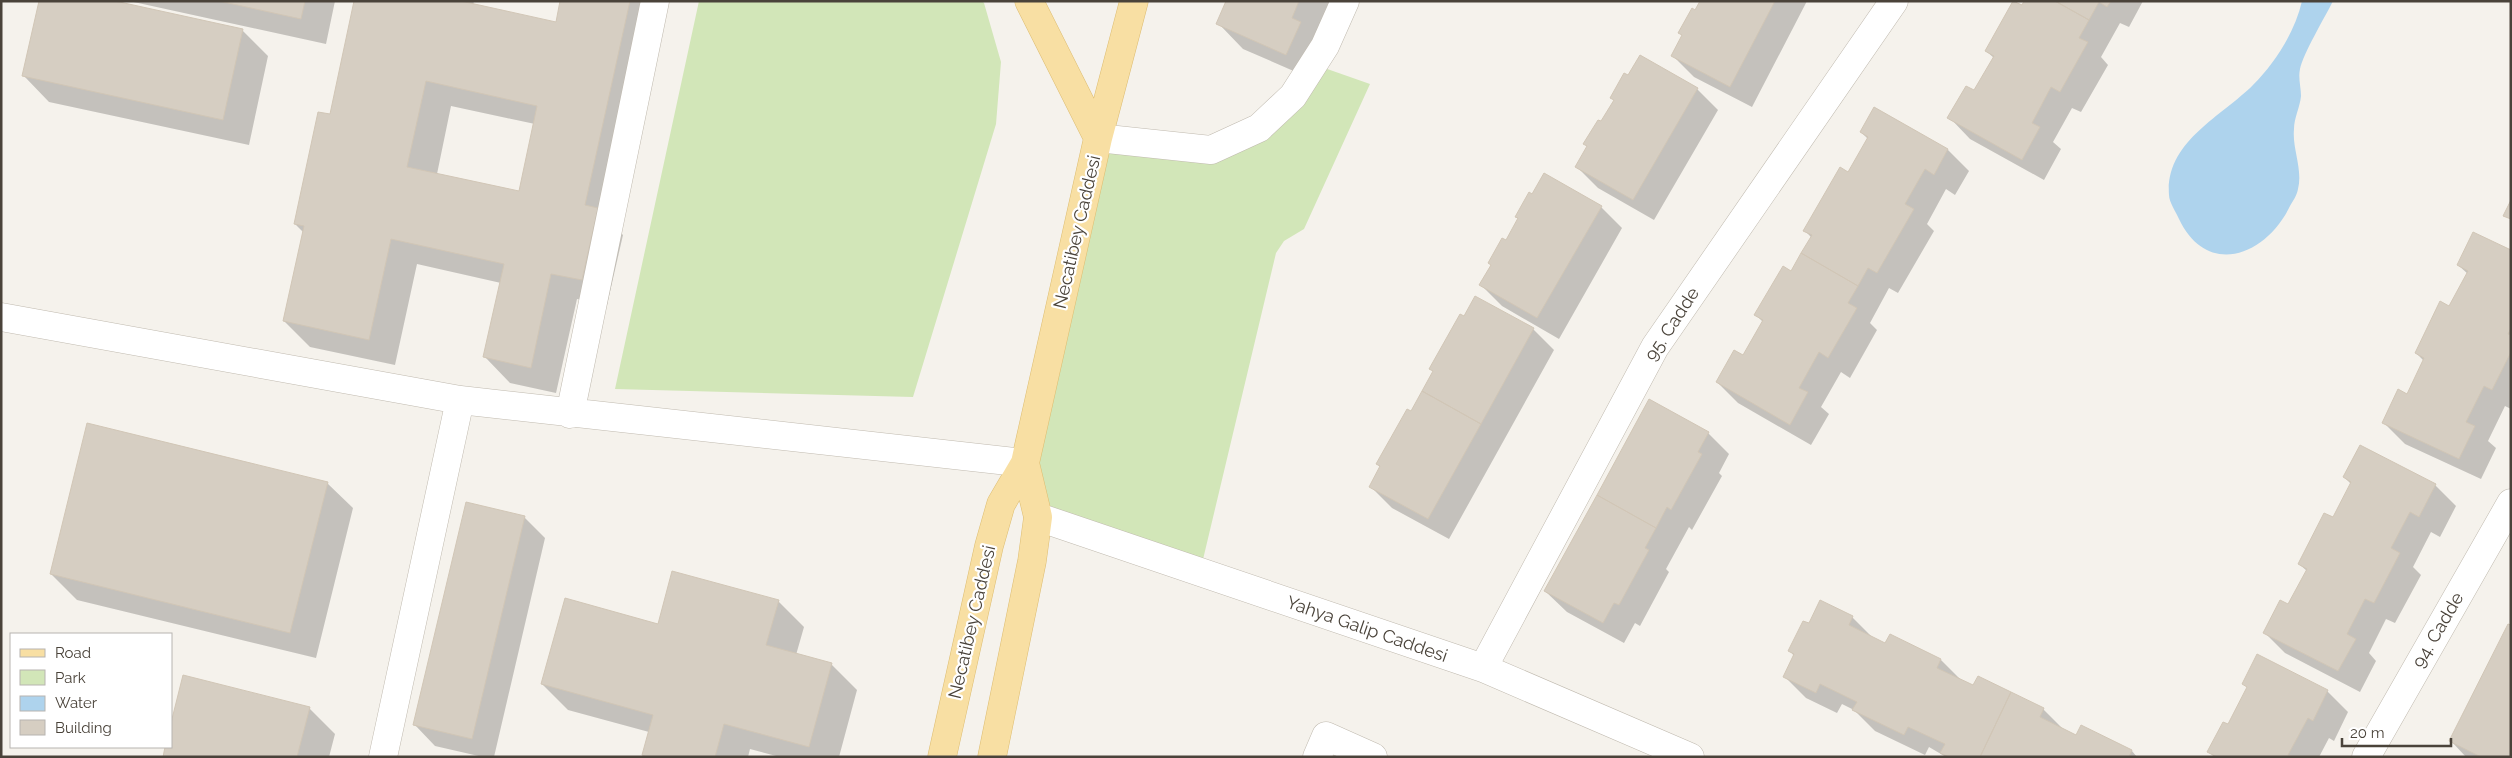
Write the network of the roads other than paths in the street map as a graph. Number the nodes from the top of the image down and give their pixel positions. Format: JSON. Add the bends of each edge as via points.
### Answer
{"nodes":[{"id":1,"x":656,"y":1,"type":"edge"},
{"id":2,"x":1028,"y":1,"type":"edge"},
{"id":3,"x":1134,"y":1,"type":"edge"},
{"id":4,"x":1345,"y":1,"type":"edge"},
{"id":5,"x":1894,"y":1,"type":"edge"},
{"id":6,"x":1098,"y":138,"type":"junction"},
{"id":7,"x":1,"y":317,"type":"edge"},
{"id":8,"x":460,"y":400,"type":"junction"},
{"id":9,"x":570,"y":414,"type":"junction"},
{"id":10,"x":1025,"y":463,"type":"junction"},
{"id":11,"x":2511,"y":503,"type":"edge"},
{"id":12,"x":1038,"y":517,"type":"junction"},
{"id":13,"x":1483,"y":668,"type":"junction"},
{"id":14,"x":383,"y":757,"type":"edge"},
{"id":15,"x":942,"y":757,"type":"edge"},
{"id":16,"x":992,"y":757,"type":"edge"},
{"id":17,"x":1316,"y":757,"type":"edge"},
{"id":18,"x":1372,"y":757,"type":"edge"},
{"id":19,"x":1690,"y":757,"type":"edge"},
{"id":20,"x":2366,"y":757,"type":"edge"}],
"edges":[{"from":1,"to":9,"type":"street"},
{"from":2,"to":6,"type":"main road"},
{"from":3,"to":6,"type":"main road","name":"Necatibey Caddesi"},
{"from":4,"to":6,"type":"street","via":[[1325,46],[1293,96],[1259,128],[1211,150]]},
{"from":5,"to":13,"type":"street","name":"95. Cadde","via":[[1655,347]]},
{"from":6,"to":10,"type":"main road","name":"Necatibey Caddesi"},
{"from":7,"to":8,"type":"street"},
{"from":8,"to":9,"type":"street"},
{"from":8,"to":14,"type":"street"},
{"from":9,"to":10,"type":"street"},
{"from":10,"to":12,"type":"main road","name":"Necatibey Caddesi"},
{"from":10,"to":15,"type":"main road","name":"Necatibey Caddesi","via":[[1001,504],[989,546]]},
{"from":11,"to":20,"type":"street","name":"94. Cadde"},
{"from":12,"to":13,"type":"street","name":"Yahya Galip Caddesi"},
{"from":12,"to":16,"type":"main road","name":"Necatibey Caddesi"},
{"from":13,"to":19,"type":"street","name":"Yahya Galip Caddesi"},
{"from":17,"to":18,"type":"street","via":[[1326,736]]}]}
